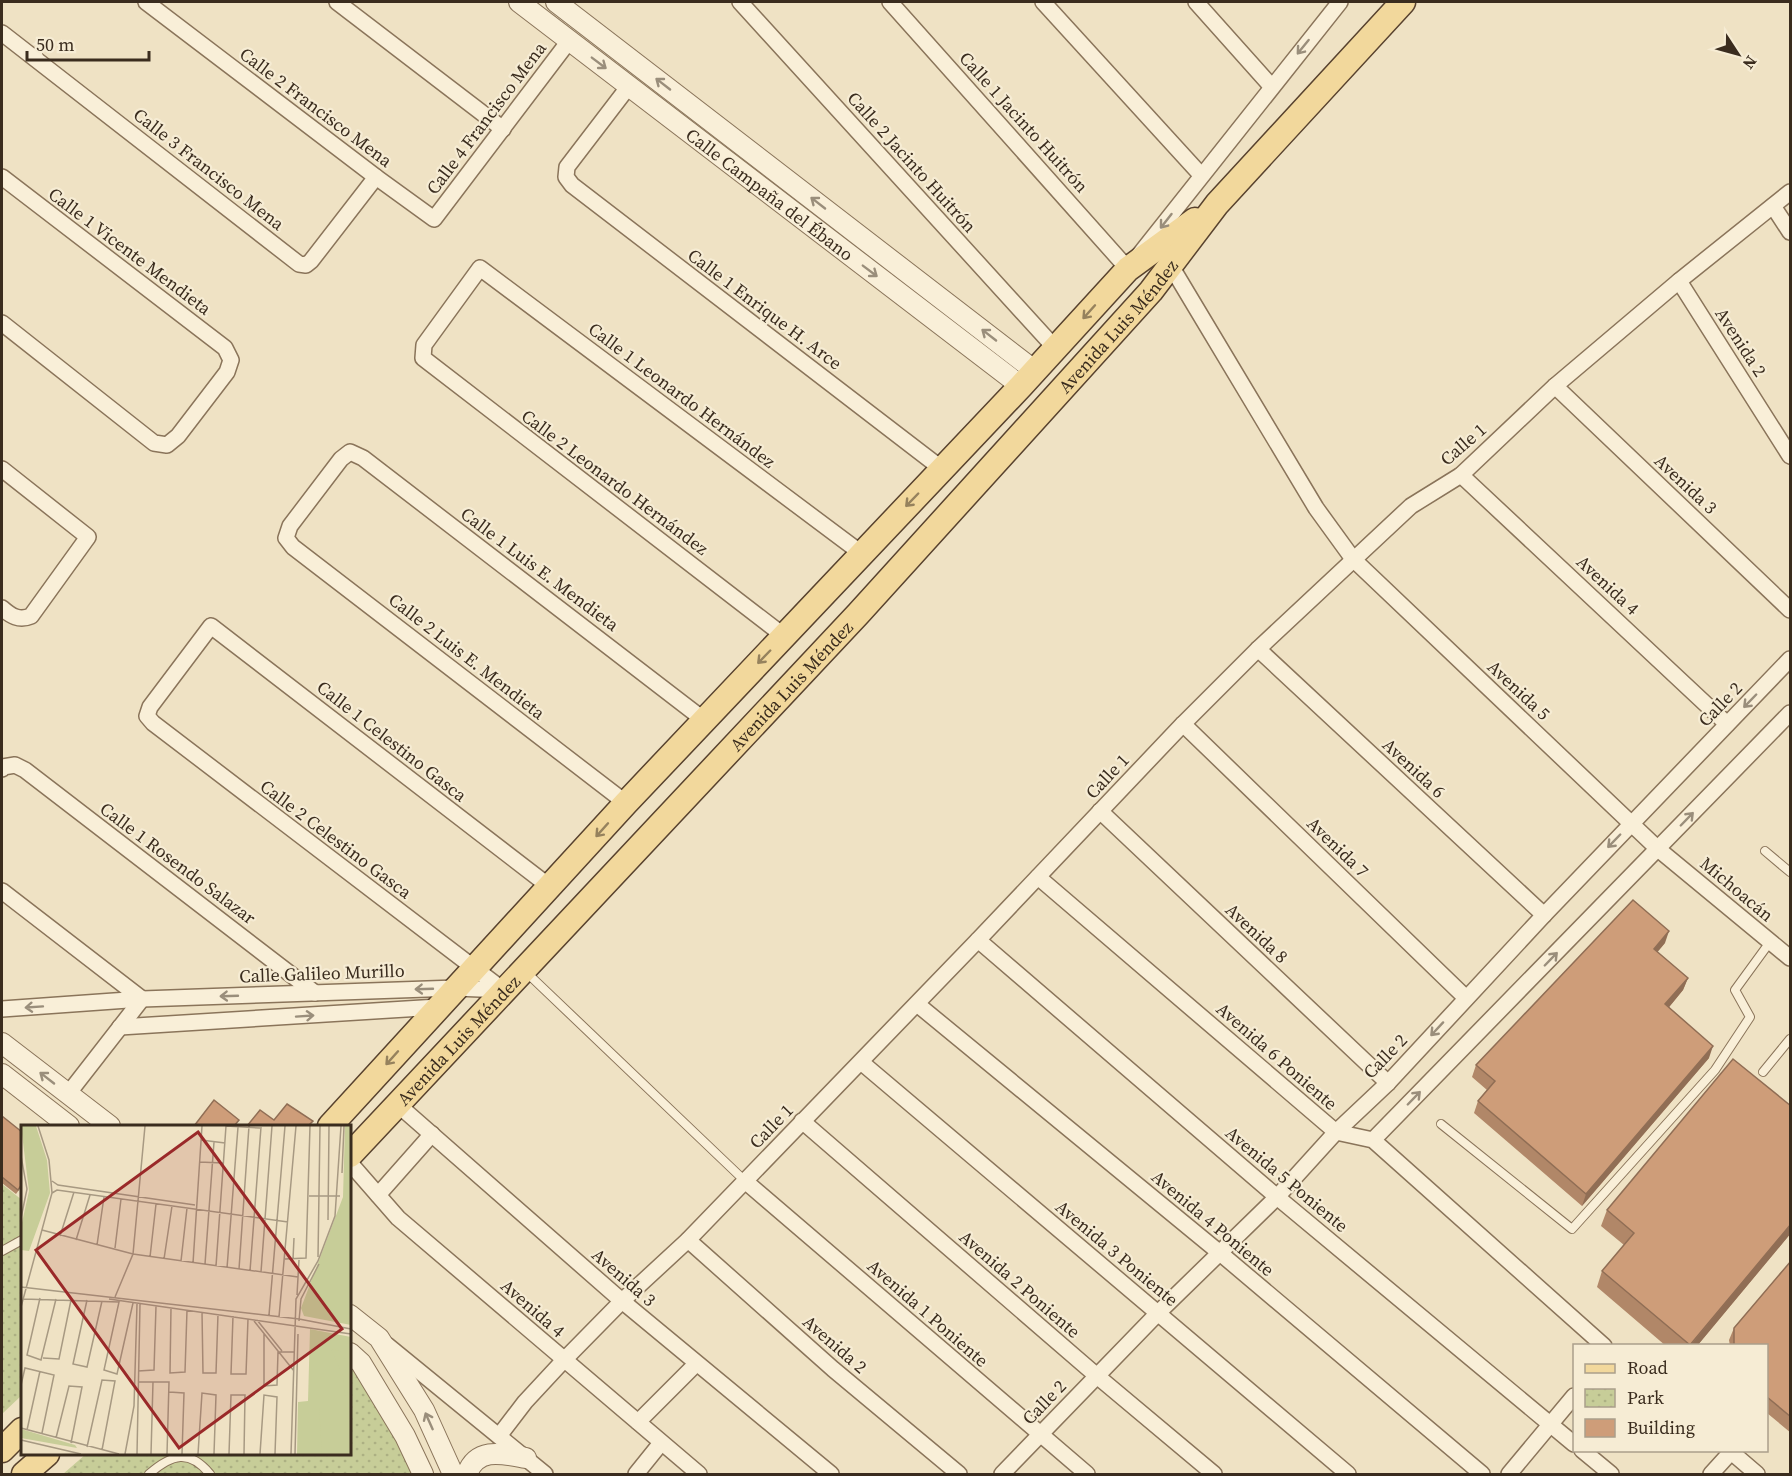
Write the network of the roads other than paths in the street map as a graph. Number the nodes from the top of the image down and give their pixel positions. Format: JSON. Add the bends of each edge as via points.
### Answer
{"nodes":[{"id":1,"x":146,"y":2,"type":"edge"},
{"id":2,"x":337,"y":2,"type":"edge"},
{"id":3,"x":519,"y":2,"type":"edge"},
{"id":4,"x":556,"y":2,"type":"edge"},
{"id":5,"x":740,"y":2,"type":"edge"},
{"id":6,"x":890,"y":2,"type":"edge"},
{"id":7,"x":1043,"y":2,"type":"edge"},
{"id":8,"x":1196,"y":2,"type":"edge"},
{"id":9,"x":1340,"y":2,"type":"edge"},
{"id":10,"x":1403,"y":2,"type":"edge"},
{"id":11,"x":2,"y":33,"type":"edge"},
{"id":12,"x":569,"y":40,"type":"junction"},
{"id":13,"x":629,"y":86,"type":"junction"},
{"id":14,"x":1271,"y":86,"type":"junction"},
{"id":15,"x":503,"y":129,"type":"junction"},
{"id":16,"x":1202,"y":175,"type":"junction"},
{"id":17,"x":2,"y":177,"type":"edge"},
{"id":18,"x":376,"y":177,"type":"junction"},
{"id":19,"x":1791,"y":192,"type":"edge"},
{"id":20,"x":1217,"y":204,"type":"junction"},
{"id":21,"x":1773,"y":206,"type":"junction"},
{"id":22,"x":434,"y":219,"type":"joint"},
{"id":23,"x":1791,"y":232,"type":"edge"},
{"id":24,"x":1171,"y":266,"type":"junction"},
{"id":25,"x":1128,"y":269,"type":"junction"},
{"id":26,"x":1678,"y":280,"type":"junction"},
{"id":27,"x":2,"y":323,"type":"edge"},
{"id":28,"x":1056,"y":349,"type":"junction"},
{"id":29,"x":423,"y":358,"type":"joint"},
{"id":30,"x":1028,"y":379,"type":"junction"},
{"id":31,"x":1555,"y":387,"type":"junction"},
{"id":32,"x":1791,"y":456,"type":"edge"},
{"id":33,"x":2,"y":469,"type":"edge"},
{"id":34,"x":942,"y":469,"type":"junction"},
{"id":35,"x":1461,"y":475,"type":"junction"},
{"id":36,"x":286,"y":538,"type":"joint"},
{"id":37,"x":861,"y":553,"type":"junction"},
{"id":38,"x":1353,"y":559,"type":"junction"},
{"id":39,"x":2,"y":608,"type":"edge"},
{"id":40,"x":1791,"y":610,"type":"edge"},
{"id":41,"x":784,"y":636,"type":"junction"},
{"id":42,"x":1258,"y":649,"type":"junction"},
{"id":43,"x":1791,"y":659,"type":"edge"},
{"id":44,"x":1791,"y":713,"type":"edge"},
{"id":45,"x":147,"y":716,"type":"joint"},
{"id":46,"x":704,"y":720,"type":"junction"},
{"id":47,"x":1183,"y":724,"type":"junction"},
{"id":48,"x":1727,"y":724,"type":"junction"},
{"id":49,"x":8,"y":767,"type":"edge"},
{"id":50,"x":626,"y":803,"type":"junction"},
{"id":51,"x":1100,"y":812,"type":"junction"},
{"id":52,"x":1631,"y":824,"type":"junction"},
{"id":53,"x":1658,"y":849,"type":"junction"},
{"id":54,"x":1765,"y":851,"type":"dead end"},
{"id":55,"x":1791,"y":872,"type":"edge"},
{"id":56,"x":1038,"y":878,"type":"junction"},
{"id":57,"x":550,"y":887,"type":"junction"},
{"id":58,"x":2,"y":891,"type":"edge"},
{"id":59,"x":1544,"y":915,"type":"junction"},
{"id":60,"x":978,"y":940,"type":"junction"},
{"id":61,"x":1770,"y":942,"type":"junction"},
{"id":62,"x":1789,"y":954,"type":"edge"},
{"id":63,"x":474,"y":969,"type":"junction"},
{"id":64,"x":523,"y":969,"type":"junction"},
{"id":65,"x":456,"y":988,"type":"junction"},
{"id":66,"x":503,"y":990,"type":"junction"},
{"id":67,"x":315,"y":993,"type":"junction"},
{"id":68,"x":1466,"y":998,"type":"junction"},
{"id":69,"x":142,"y":999,"type":"junction"},
{"id":70,"x":917,"y":1004,"type":"junction"},
{"id":71,"x":438,"y":1007,"type":"junction"},
{"id":72,"x":2,"y":1010,"type":"edge"},
{"id":73,"x":120,"y":1027,"type":"junction"},
{"id":74,"x":1791,"y":1039,"type":"edge"},
{"id":75,"x":2,"y":1042,"type":"edge"},
{"id":76,"x":861,"y":1062,"type":"junction"},
{"id":77,"x":1763,"y":1072,"type":"dead end"},
{"id":78,"x":2,"y":1074,"type":"edge"},
{"id":79,"x":1388,"y":1083,"type":"junction"},
{"id":80,"x":68,"y":1094,"type":"junction"},
{"id":81,"x":396,"y":1103,"type":"junction"},
{"id":82,"x":802,"y":1121,"type":"junction"},
{"id":83,"x":1441,"y":1124,"type":"dead end"},
{"id":84,"x":68,"y":1125,"type":"edge"},
{"id":85,"x":109,"y":1125,"type":"edge"},
{"id":86,"x":331,"y":1125,"type":"edge"},
{"id":87,"x":1336,"y":1132,"type":"junction"},
{"id":88,"x":432,"y":1134,"type":"junction"},
{"id":89,"x":1373,"y":1140,"type":"junction"},
{"id":90,"x":351,"y":1154,"type":"edge"},
{"id":91,"x":351,"y":1164,"type":"edge"},
{"id":92,"x":745,"y":1181,"type":"junction"},
{"id":93,"x":378,"y":1195,"type":"junction"},
{"id":94,"x":1277,"y":1197,"type":"junction"},
{"id":95,"x":688,"y":1240,"type":"junction"},
{"id":96,"x":21,"y":1241,"type":"edge"},
{"id":97,"x":2,"y":1251,"type":"edge"},
{"id":98,"x":1220,"y":1253,"type":"junction"},
{"id":99,"x":622,"y":1301,"type":"junction"},
{"id":100,"x":1158,"y":1313,"type":"junction"},
{"id":101,"x":351,"y":1316,"type":"edge"},
{"id":102,"x":379,"y":1338,"type":"junction"},
{"id":103,"x":1602,"y":1344,"type":"edge"},
{"id":104,"x":351,"y":1354,"type":"edge"},
{"id":105,"x":564,"y":1360,"type":"junction"},
{"id":106,"x":696,"y":1364,"type":"junction"},
{"id":107,"x":1097,"y":1376,"type":"junction"},
{"id":108,"x":1573,"y":1398,"type":"edge"},
{"id":109,"x":638,"y":1422,"type":"junction"},
{"id":110,"x":1551,"y":1425,"type":"junction"},
{"id":111,"x":21,"y":1431,"type":"edge"},
{"id":112,"x":1040,"y":1435,"type":"junction"},
{"id":113,"x":499,"y":1436,"type":"junction"},
{"id":114,"x":1573,"y":1442,"type":"edge"},
{"id":115,"x":661,"y":1443,"type":"junction"},
{"id":116,"x":2,"y":1450,"type":"edge"},
{"id":117,"x":1584,"y":1452,"type":"edge"},
{"id":118,"x":1729,"y":1452,"type":"edge"},
{"id":119,"x":1731,"y":1452,"type":"edge"},
{"id":120,"x":46,"y":1455,"type":"edge"},
{"id":121,"x":526,"y":1458,"type":"junction"},
{"id":122,"x":24,"y":1474,"type":"edge"},
{"id":123,"x":149,"y":1474,"type":"edge"},
{"id":124,"x":210,"y":1474,"type":"edge"},
{"id":125,"x":423,"y":1474,"type":"edge"},
{"id":126,"x":453,"y":1474,"type":"edge"},
{"id":127,"x":467,"y":1474,"type":"edge"},
{"id":128,"x":545,"y":1474,"type":"edge"},
{"id":129,"x":636,"y":1474,"type":"edge"},
{"id":130,"x":699,"y":1474,"type":"edge"},
{"id":131,"x":831,"y":1474,"type":"edge"},
{"id":132,"x":959,"y":1474,"type":"edge"},
{"id":133,"x":1002,"y":1474,"type":"edge"},
{"id":134,"x":1087,"y":1474,"type":"edge"},
{"id":135,"x":1214,"y":1474,"type":"edge"},
{"id":136,"x":1348,"y":1474,"type":"edge"},
{"id":137,"x":1482,"y":1474,"type":"edge"},
{"id":138,"x":1509,"y":1474,"type":"edge"},
{"id":139,"x":1611,"y":1474,"type":"edge"},
{"id":140,"x":1711,"y":1474,"type":"edge"},
{"id":141,"x":1757,"y":1474,"type":"edge"}],
"edges":[{"from":1,"to":18,"type":"street","name":"Calle 2 Francisco Mena"},
{"from":2,"to":15,"type":"street"},
{"from":3,"to":12,"type":"street","name":"Calle Campaña del Ébano"},
{"from":30,"to":4,"type":"street","name":"Calle Campaña del Ébano","one_way":true},
{"from":5,"to":28,"type":"street","name":"Calle 2 Jacinto Huitrón"},
{"from":6,"to":25,"type":"street","name":"Calle 1 Jacinto Huitrón"},
{"from":7,"to":16,"type":"street"},
{"from":8,"to":14,"type":"street"},
{"from":9,"to":14,"type":"street","name":"Avenida Luis Méndez","one_way":true},
{"from":10,"to":20,"type":"main road","name":"Avenida Luis Méndez"},
{"from":11,"to":18,"type":"street","name":"Calle 3 Francisco Mena","via":[[299,264],[310,261]]},
{"from":12,"to":13,"type":"street","name":"Calle Campaña del Ébano","one_way":true},
{"from":12,"to":15,"type":"street","name":"Calle 4 Francisco Mena"},
{"from":13,"to":30,"type":"street","name":"Calle Campaña del Ébano","one_way":true},
{"from":13,"to":34,"type":"street","name":"Calle 1 Enrique H. Arce","via":[[567,167],[566,177],[572,185]]},
{"from":14,"to":16,"type":"street","name":"Avenida Luis Méndez"},
{"from":15,"to":22,"type":"street","name":"Calle 4 Francisco Mena"},
{"from":16,"to":25,"type":"street","name":"Avenida Luis Méndez","one_way":true},
{"from":17,"to":27,"type":"street","name":"Calle 1 Vicente Mendieta","via":[[225,348],[231,360],[227,372],[178,436],[167,445],[154,443]]},
{"from":18,"to":22,"type":"street","name":"Calle 2 Francisco Mena"},
{"from":19,"to":21,"type":"street","name":"Calle 1"},
{"from":20,"to":24,"type":"main road","name":"Avenida Luis Méndez"},
{"from":20,"to":25,"type":"main road","name":"Avenida Luis Méndez"},
{"from":21,"to":23,"type":"street"},
{"from":21,"to":26,"type":"street","name":"Calle 1"},
{"from":24,"to":38,"type":"street","name":"Avenida 5","via":[[1316,508]]},
{"from":24,"to":64,"type":"main road","name":"Avenida Luis Méndez","via":[[858,614]]},
{"from":25,"to":28,"type":"main road","name":"Avenida Luis Méndez","one_way":true},
{"from":26,"to":31,"type":"street","name":"Calle 1"},
{"from":26,"to":32,"type":"street","name":"Avenida 2"},
{"from":28,"to":30,"type":"main road","name":"Avenida Luis Méndez"},
{"from":29,"to":37,"type":"street","name":"Calle 1 Leonardo Hernández","via":[[424,345],[480,268]]},
{"from":29,"to":41,"type":"street","name":"Calle 2 Leonardo Hernández"},
{"from":30,"to":34,"type":"main road","name":"Avenida Luis Méndez"},
{"from":31,"to":35,"type":"street","name":"Calle 1"},
{"from":31,"to":40,"type":"street","name":"Avenida 3"},
{"from":33,"to":39,"type":"street","via":[[88,537],[32,616],[11,616]]},
{"from":34,"to":37,"type":"main road","name":"Avenida Luis Méndez","one_way":true},
{"from":35,"to":38,"type":"street","name":"Calle 1","via":[[1412,506]]},
{"from":35,"to":48,"type":"street","name":"Avenida 4"},
{"from":36,"to":46,"type":"street","name":"Calle 1 Luis E. Mendieta","via":[[290,526],[350,452],[363,458]]},
{"from":36,"to":50,"type":"street","name":"Calle 2 Luis E. Mendieta"},
{"from":37,"to":41,"type":"main road","name":"Avenida Luis Méndez"},
{"from":38,"to":42,"type":"street","name":"Calle 1"},
{"from":38,"to":52,"type":"street","name":"Avenida 5"},
{"from":41,"to":46,"type":"main road","name":"Avenida Luis Méndez","one_way":true},
{"from":42,"to":47,"type":"street","name":"Calle 1"},
{"from":42,"to":59,"type":"street","name":"Avenida 6"},
{"from":43,"to":48,"type":"street","name":"Calle 2","one_way":true},
{"from":53,"to":44,"type":"street","one_way":true},
{"from":45,"to":57,"type":"street","name":"Calle 1 Celestino Gasca","via":[[211,626]]},
{"from":45,"to":63,"type":"street","name":"Calle 2 Celestino Gasca"},
{"from":46,"to":50,"type":"main road","name":"Avenida Luis Méndez"},
{"from":47,"to":51,"type":"street","name":"Calle 1"},
{"from":47,"to":68,"type":"street","name":"Avenida 7"},
{"from":48,"to":52,"type":"street","name":"Calle 2"},
{"from":49,"to":67,"type":"street","name":"Calle 1 Rosendo Salazar","via":[[34,777]]},
{"from":50,"to":57,"type":"main road","name":"Avenida Luis Méndez","one_way":true},
{"from":51,"to":56,"type":"street","name":"Calle 1"},
{"from":51,"to":79,"type":"street","name":"Avenida 8"},
{"from":52,"to":53,"type":"street","name":"Avenida 5"},
{"from":52,"to":59,"type":"street","name":"Calle 2","one_way":true},
{"from":53,"to":61,"type":"street","name":"Michoacán"},
{"from":89,"to":53,"type":"street","one_way":true},
{"from":54,"to":55,"type":"lane"},
{"from":56,"to":60,"type":"street","name":"Calle 1"},
{"from":56,"to":87,"type":"street","name":"Avenida 6 Poniente"},
{"from":57,"to":63,"type":"main road","name":"Avenida Luis Méndez"},
{"from":58,"to":69,"type":"street"},
{"from":59,"to":68,"type":"street","name":"Calle 2"},
{"from":60,"to":70,"type":"street","name":"Calle 1"},
{"from":60,"to":94,"type":"street","name":"Avenida 5 Poniente"},
{"from":61,"to":62,"type":"street","name":"Michoacán"},
{"from":61,"to":83,"type":"lane","via":[[1735,990],[1750,1017],[1715,1070],[1572,1228]]},
{"from":63,"to":65,"type":"main road","name":"Avenida Luis Méndez"},
{"from":63,"to":66,"type":"street","name":"Calle 2 Celestino Gasca"},
{"from":64,"to":66,"type":"main road","name":"Avenida Luis Méndez"},
{"from":64,"to":92,"type":"lane"},
{"from":65,"to":66,"type":"street","name":"Calle Galileo Murillo"},
{"from":65,"to":67,"type":"street","name":"Calle Galileo Murillo","one_way":true},
{"from":65,"to":71,"type":"main road","name":"Avenida Luis Méndez"},
{"from":66,"to":81,"type":"main road","name":"Avenida Luis Méndez"},
{"from":67,"to":69,"type":"street","name":"Calle Galileo Murillo","one_way":true},
{"from":68,"to":79,"type":"street","name":"Calle 2","one_way":true},
{"from":69,"to":72,"type":"street","name":"Calle Galileo Murillo","one_way":true},
{"from":69,"to":73,"type":"street"},
{"from":70,"to":76,"type":"street","name":"Calle 1"},
{"from":70,"to":98,"type":"street","name":"Avenida 4 Poniente"},
{"from":73,"to":71,"type":"street","one_way":true},
{"from":71,"to":86,"type":"main road","name":"Avenida Luis Méndez","one_way":true},
{"from":73,"to":80,"type":"street"},
{"from":74,"to":77,"type":"lane"},
{"from":80,"to":75,"type":"street","one_way":true},
{"from":76,"to":82,"type":"street","name":"Calle 1"},
{"from":76,"to":100,"type":"street","name":"Avenida 3 Poniente"},
{"from":78,"to":84,"type":"street"},
{"from":79,"to":87,"type":"street","name":"Calle 2"},
{"from":80,"to":85,"type":"street"},
{"from":81,"to":88,"type":"street","name":"Avenida 3"},
{"from":81,"to":90,"type":"main road","name":"Avenida Luis Méndez"},
{"from":82,"to":92,"type":"street","name":"Calle 1"},
{"from":82,"to":107,"type":"street","name":"Avenida 2 Poniente"},
{"from":87,"to":89,"type":"street","name":"Avenida 6 Poniente"},
{"from":87,"to":94,"type":"street","name":"Calle 2"},
{"from":88,"to":93,"type":"street"},
{"from":88,"to":99,"type":"street","name":"Avenida 3"},
{"from":89,"to":103,"type":"street","name":"Avenida 6 Poniente"},
{"from":91,"to":93,"type":"street","name":"Avenida 4"},
{"from":92,"to":95,"type":"street","name":"Calle 1"},
{"from":92,"to":112,"type":"street","name":"Avenida 1 Poniente"},
{"from":93,"to":105,"type":"street","name":"Avenida 4","via":[[398,1218]]},
{"from":94,"to":98,"type":"street","name":"Calle 2"},
{"from":94,"to":110,"type":"street","name":"Avenida 5 Poniente"},
{"from":95,"to":99,"type":"street","name":"Calle 1"},
{"from":95,"to":132,"type":"street","name":"Avenida 2","via":[[832,1369]]},
{"from":96,"to":97,"type":"lane"},
{"from":98,"to":100,"type":"street","name":"Calle 2"},
{"from":98,"to":137,"type":"street","name":"Avenida 4 Poniente"},
{"from":99,"to":105,"type":"street","name":"Calle 1"},
{"from":99,"to":106,"type":"street","name":"Avenida 3"},
{"from":100,"to":107,"type":"street","name":"Calle 2"},
{"from":100,"to":136,"type":"street","name":"Avenida 3 Poniente"},
{"from":101,"to":102,"type":"street"},
{"from":102,"to":113,"type":"street"},
{"from":126,"to":102,"type":"street","one_way":true,"via":[[424,1410]]},
{"from":104,"to":125,"type":"street","via":[[361,1363],[405,1436]]},
{"from":105,"to":109,"type":"street","name":"Avenida 4"},
{"from":105,"to":113,"type":"street","name":"Calle 1"},
{"from":106,"to":109,"type":"street"},
{"from":106,"to":131,"type":"street","name":"Avenida 3"},
{"from":107,"to":112,"type":"street","name":"Calle 2"},
{"from":107,"to":135,"type":"street","name":"Avenida 2 Poniente"},
{"from":108,"to":110,"type":"street"},
{"from":109,"to":115,"type":"street","name":"Avenida 4"},
{"from":110,"to":114,"type":"street","name":"Avenida 5 Poniente"},
{"from":110,"to":138,"type":"street"},
{"from":111,"to":116,"type":"main road"},
{"from":112,"to":133,"type":"street","name":"Calle 2"},
{"from":112,"to":134,"type":"street","name":"Avenida 1 Poniente"},
{"from":113,"to":121,"type":"street"},
{"from":115,"to":129,"type":"street"},
{"from":115,"to":130,"type":"street","name":"Avenida 4"},
{"from":117,"to":139,"type":"street"},
{"from":118,"to":140,"type":"street"},
{"from":119,"to":141,"type":"street"},
{"from":120,"to":122,"type":"main road"},
{"from":121,"to":127,"type":"street","via":[[494,1452],[479,1459]]},
{"from":121,"to":128,"type":"street"},
{"from":123,"to":124,"type":"lane","via":[[176,1456],[200,1462]]}]}
